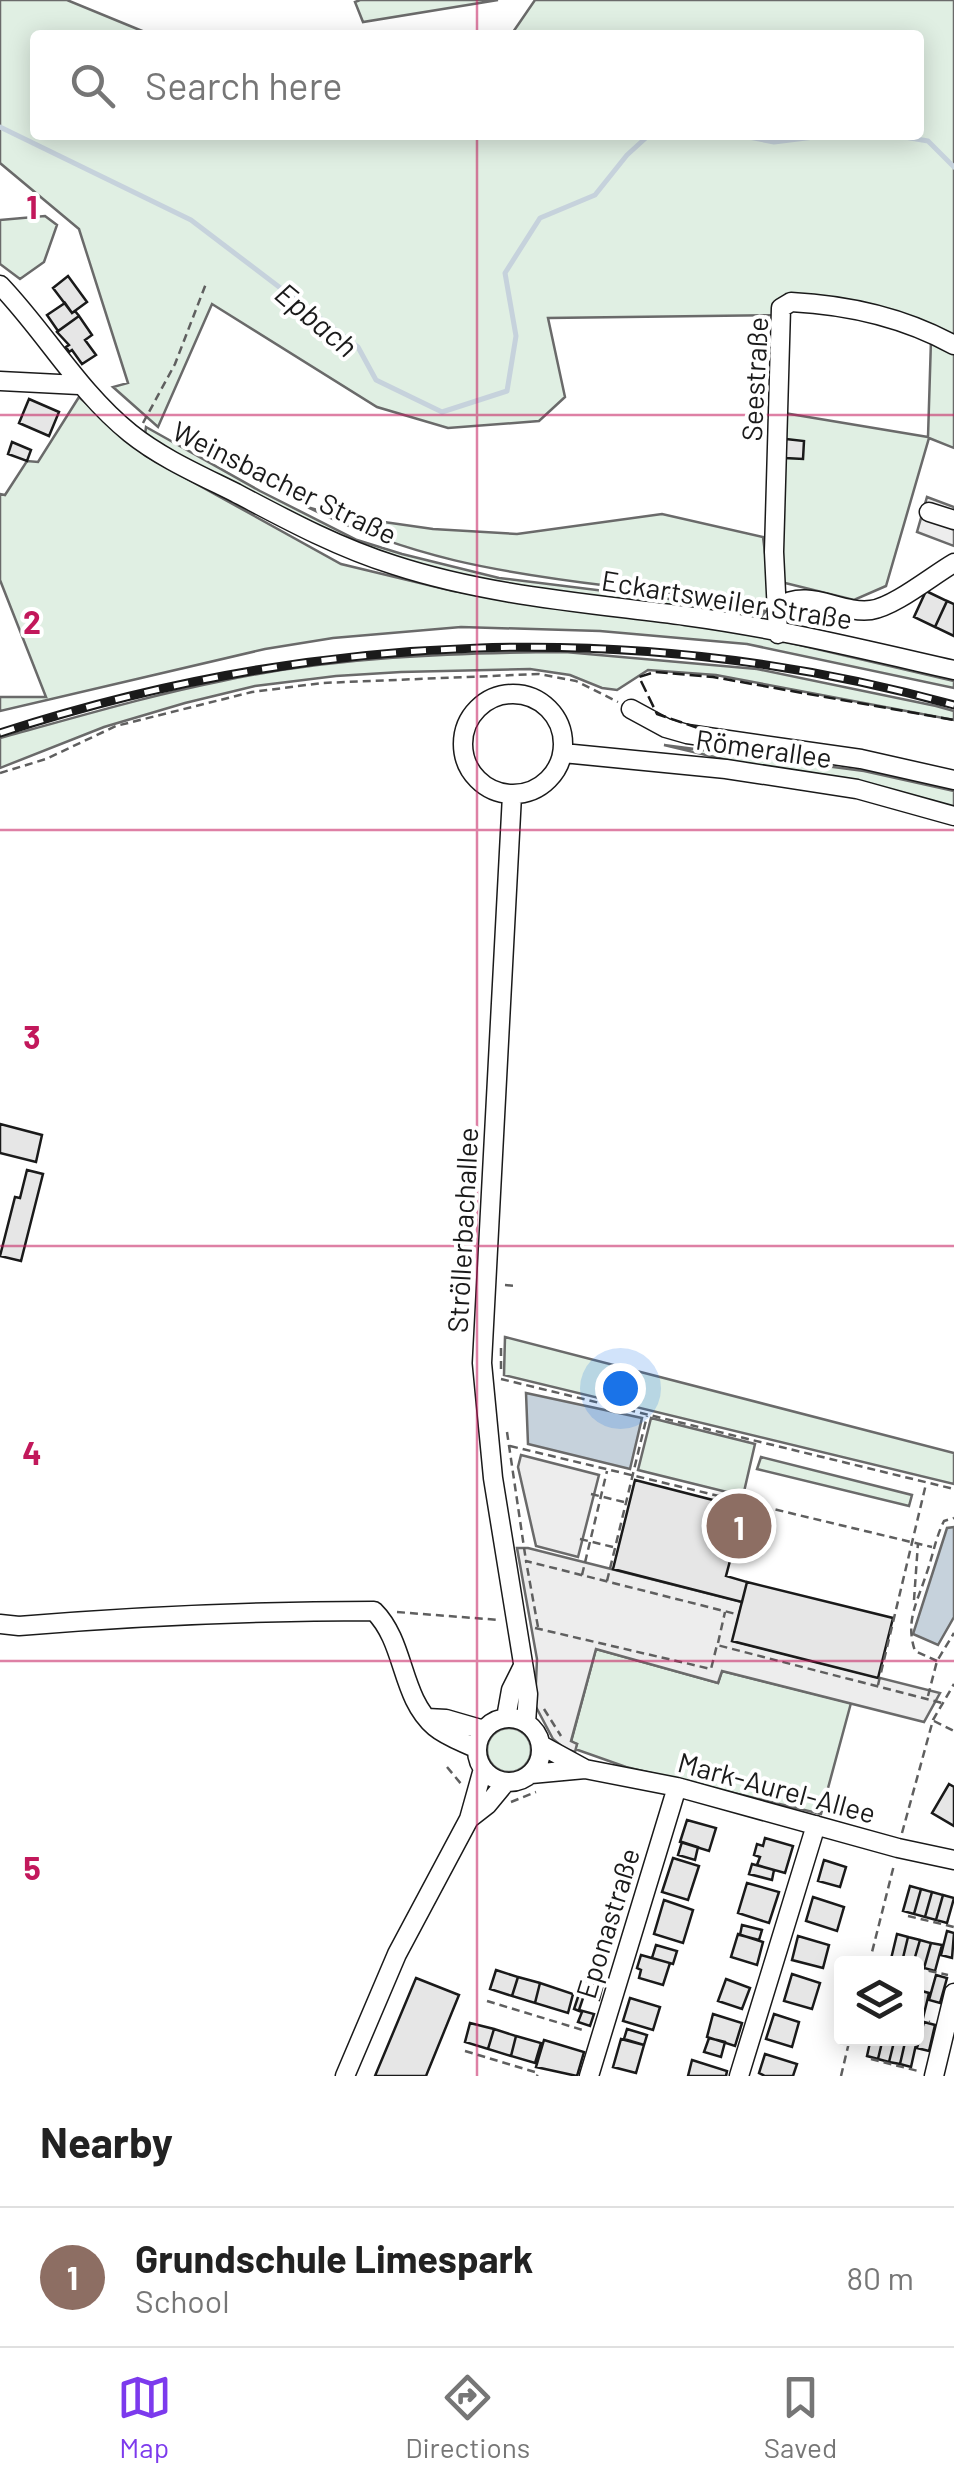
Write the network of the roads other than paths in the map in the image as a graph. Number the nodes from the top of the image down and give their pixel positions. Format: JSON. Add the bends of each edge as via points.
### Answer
{"nodes":[{"id":1,"x":0,"y":286,"type":"edge"},
{"id":2,"x":954,"y":345,"type":"edge"},
{"id":3,"x":0,"y":382,"type":"edge"},
{"id":4,"x":79,"y":385,"type":"junction"},
{"id":5,"x":929,"y":512,"type":"dead end"},
{"id":6,"x":954,"y":520,"type":"edge"},
{"id":7,"x":954,"y":562,"type":"edge"},
{"id":8,"x":489,"y":589,"type":"joint"},
{"id":9,"x":778,"y":607,"type":"junction"},
{"id":10,"x":778,"y":634,"type":"junction"},
{"id":11,"x":954,"y":670,"type":"edge"},
{"id":12,"x":631,"y":709,"type":"road end"},
{"id":13,"x":563,"y":753,"type":"junction"},
{"id":14,"x":954,"y":780,"type":"edge"},
{"id":15,"x":512,"y":795,"type":"junction"},
{"id":16,"x":954,"y":816,"type":"edge"},
{"id":17,"x":0,"y":1624,"type":"edge"},
{"id":18,"x":523,"y":1666,"type":"junction"},
{"id":19,"x":427,"y":1718,"type":"junction"},
{"id":20,"x":506,"y":1718,"type":"junction"},
{"id":21,"x":526,"y":1723,"type":"junction"},
{"id":22,"x":484,"y":1730,"type":"junction"},
{"id":23,"x":541,"y":1744,"type":"junction"},
{"id":24,"x":477,"y":1749,"type":"junction"},
{"id":25,"x":483,"y":1769,"type":"junction"},
{"id":26,"x":585,"y":1769,"type":"junction"},
{"id":27,"x":531,"y":1774,"type":"junction"},
{"id":28,"x":506,"y":1782,"type":"junction"},
{"id":29,"x":676,"y":1787,"type":"junction"},
{"id":30,"x":469,"y":1819,"type":"junction"},
{"id":31,"x":816,"y":1825,"type":"junction"},
{"id":32,"x":954,"y":1860,"type":"edge"},
{"id":33,"x":954,"y":1993,"type":"edge"},
{"id":34,"x":345,"y":2076,"type":"edge"},
{"id":35,"x":589,"y":2076,"type":"edge"},
{"id":36,"x":739,"y":2076,"type":"edge"},
{"id":37,"x":934,"y":2076,"type":"edge"}],
"edges":[{"from":1,"to":4,"type":"street","name":"Weinsbacher Straße"},
{"from":2,"to":9,"type":"street","name":"Seestraße","via":[[864,310],[791,302],[781,308]]},
{"from":3,"to":4,"type":"street"},
{"from":4,"to":8,"type":"street","name":"Weinsbacher Straße","via":[[169,458],[342,546]]},
{"from":5,"to":6,"type":"street"},
{"from":7,"to":9,"type":"street","via":[[869,611],[807,598]]},
{"from":8,"to":10,"type":"street","name":"Eckartsweiler Straße"},
{"from":9,"to":10,"type":"street","name":"Seestraße"},
{"from":10,"to":11,"type":"street","name":"Eckartsweiler Straße"},
{"from":12,"to":14,"type":"street","via":[[686,734]]},
{"from":13,"to":15,"type":"street","via":[[549,780]]},
{"from":13,"to":15,"type":"street","via":[[558,720],[517,684],[485,702],[465,729],[466,762],[488,787]]},
{"from":13,"to":16,"type":"street","name":"Römerallee","via":[[857,789]]},
{"from":15,"to":18,"type":"street","name":"Ströllerbachallee","via":[[482,1363]]},
{"from":17,"to":19,"type":"street","via":[[374,1610],[392,1634]]},
{"from":18,"to":20,"type":"street","name":"Ströllerbachallee"},
{"from":18,"to":21,"type":"street","name":"Ströllerbachallee"},
{"from":19,"to":22,"type":"street"},
{"from":19,"to":24,"type":"street"},
{"from":20,"to":21,"type":"street"},
{"from":20,"to":22,"type":"street"},
{"from":21,"to":23,"type":"street"},
{"from":22,"to":24,"type":"street"},
{"from":23,"to":26,"type":"street","name":"Mark-Aurel-Allee"},
{"from":23,"to":27,"type":"street"},
{"from":24,"to":25,"type":"street"},
{"from":25,"to":28,"type":"street"},
{"from":25,"to":30,"type":"street"},
{"from":26,"to":27,"type":"street","name":"Mark-Aurel-Allee"},
{"from":26,"to":29,"type":"street","name":"Mark-Aurel-Allee"},
{"from":27,"to":28,"type":"street"},
{"from":28,"to":30,"type":"street"},
{"from":29,"to":31,"type":"street","name":"Mark-Aurel-Allee"},
{"from":29,"to":35,"type":"street","name":"Eponastraße"},
{"from":30,"to":34,"type":"street","via":[[397,1954]]},
{"from":31,"to":32,"type":"street","name":"Mark-Aurel-Allee"},
{"from":31,"to":36,"type":"street"},
{"from":33,"to":37,"type":"street"}]}
